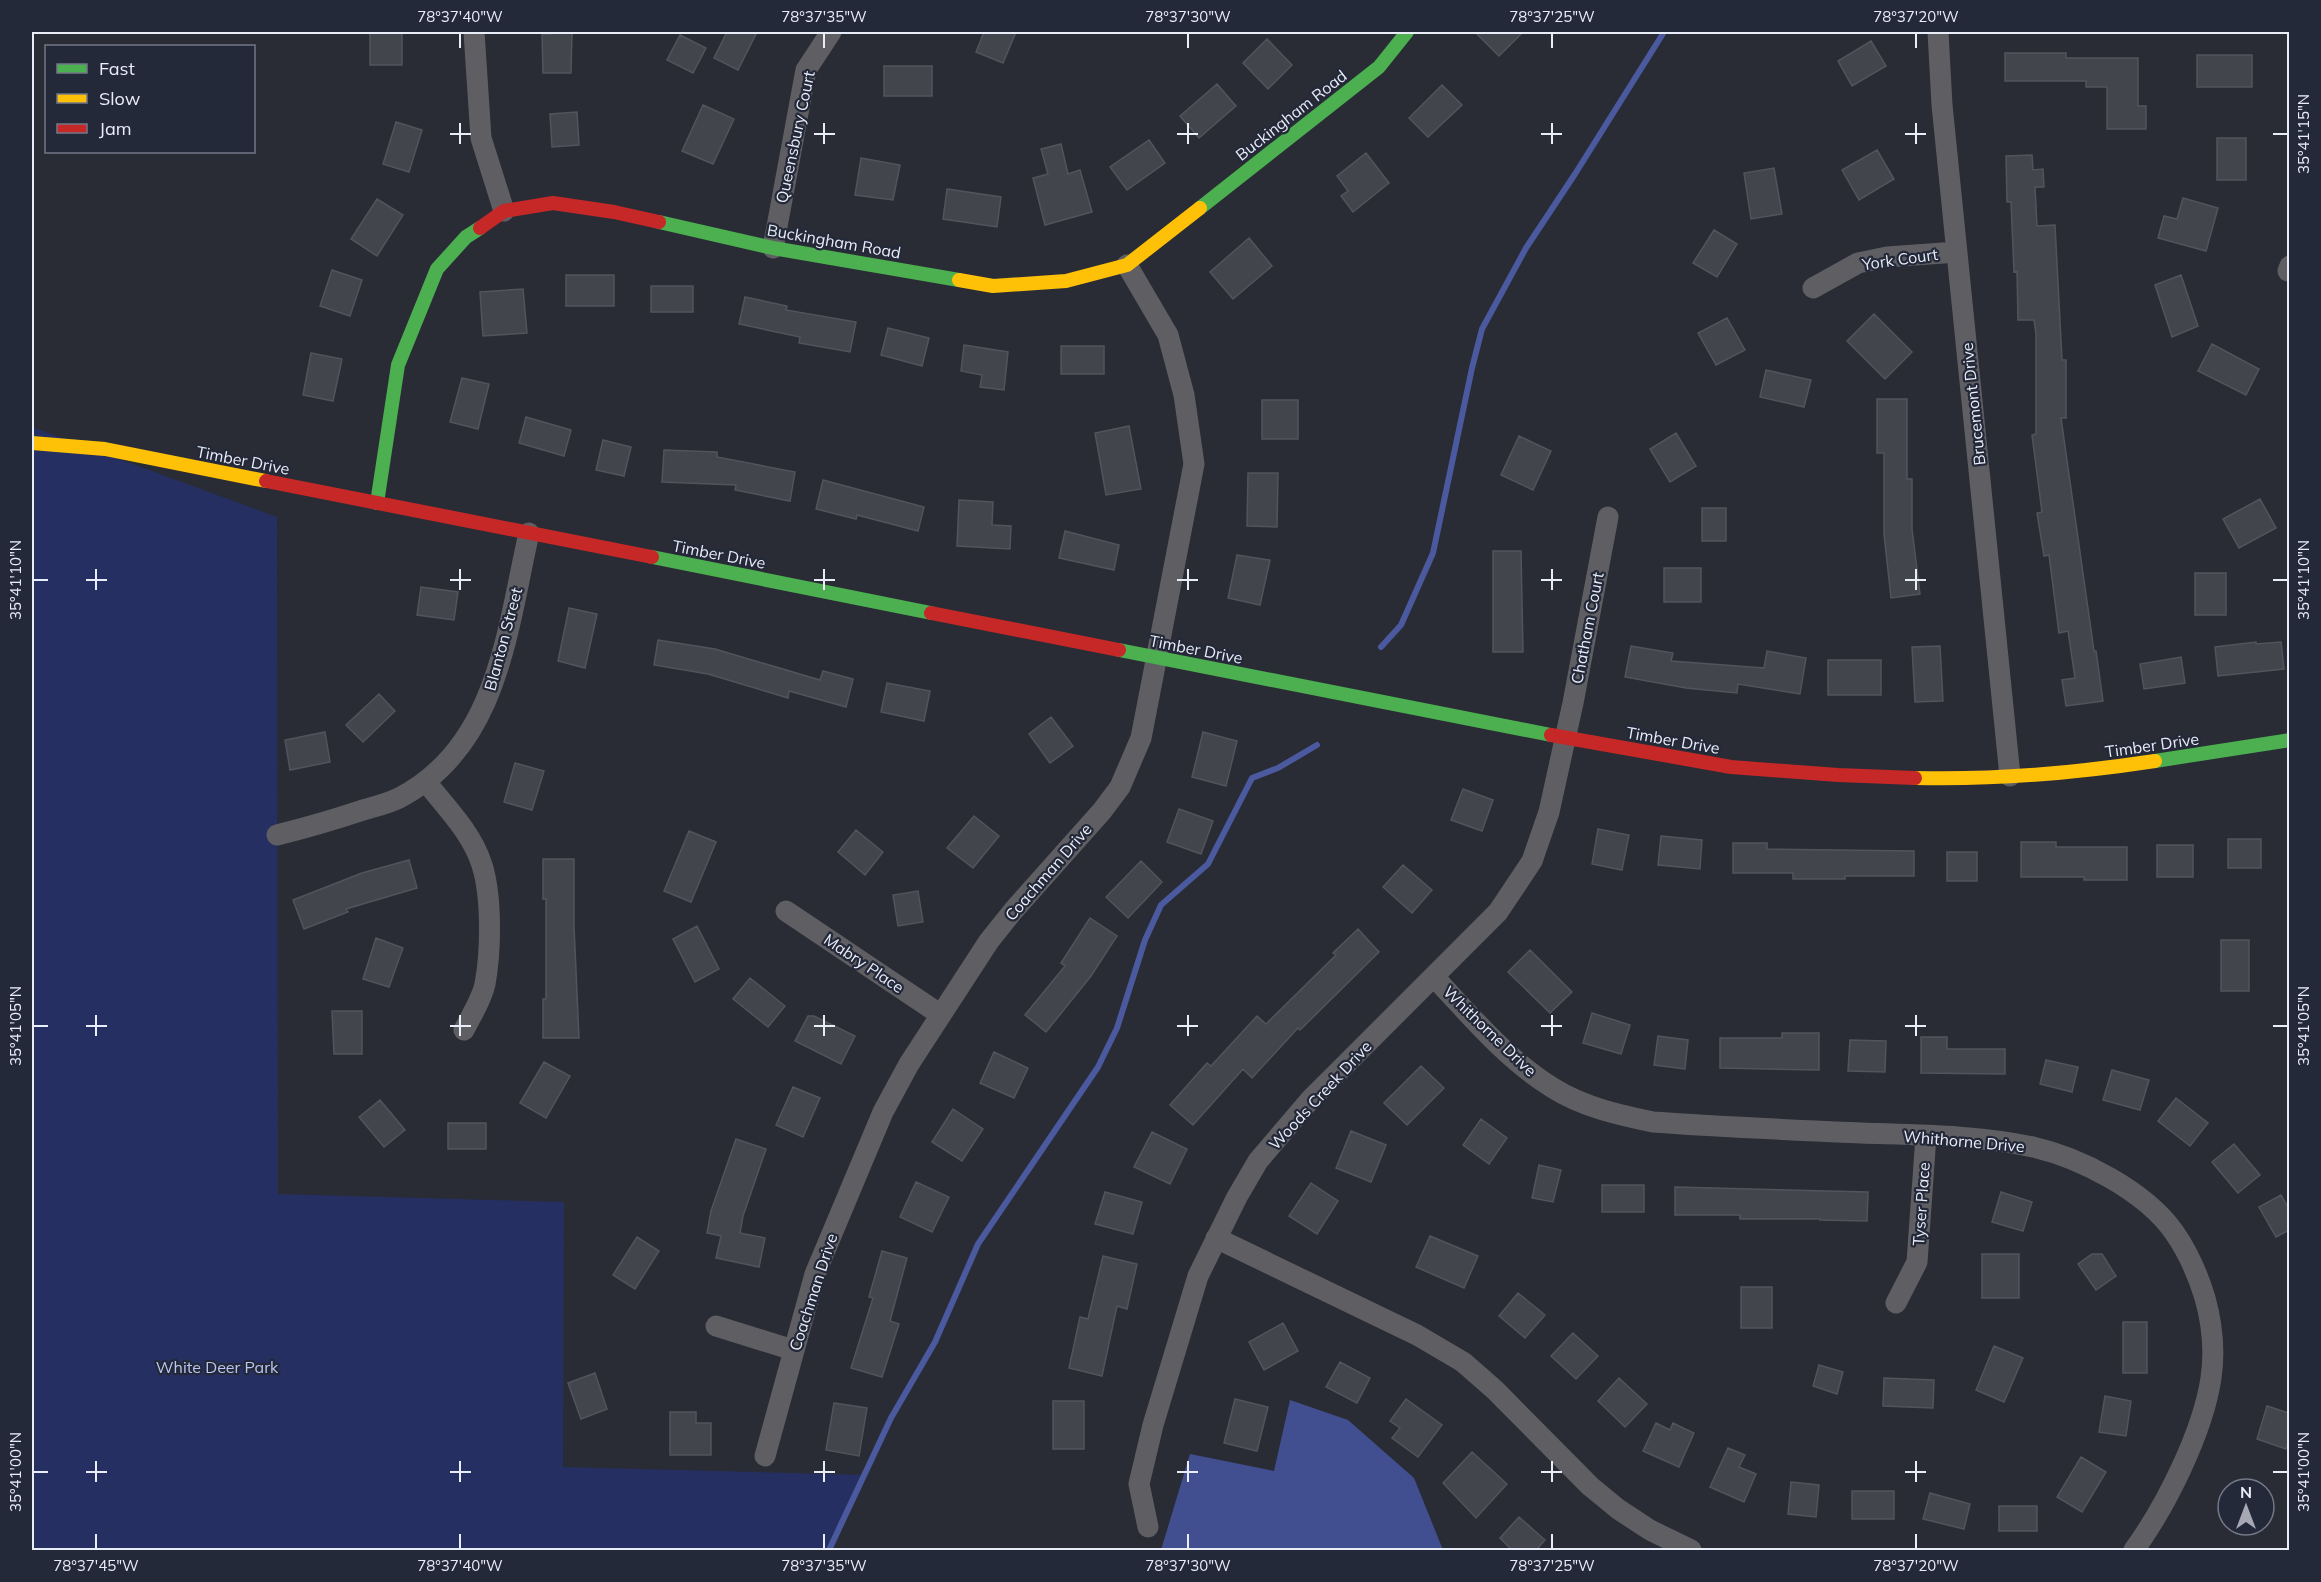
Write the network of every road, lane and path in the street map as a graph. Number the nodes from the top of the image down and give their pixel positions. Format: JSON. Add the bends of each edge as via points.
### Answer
{"nodes":[{"id":1,"x":474,"y":32,"type":"edge"},
{"id":2,"x":831,"y":32,"type":"edge"},
{"id":3,"x":1407,"y":32,"type":"edge"},
{"id":4,"x":1938,"y":32,"type":"edge"},
{"id":5,"x":504,"y":211,"type":"junction"},
{"id":6,"x":773,"y":248,"type":"junction"},
{"id":7,"x":1957,"y":252,"type":"junction"},
{"id":8,"x":1127,"y":266,"type":"junction"},
{"id":9,"x":1814,"y":288,"type":"dead end"},
{"id":10,"x":52,"y":429,"type":"dead end"},
{"id":11,"x":32,"y":443,"type":"edge"},
{"id":12,"x":105,"y":450,"type":"junction"},
{"id":13,"x":376,"y":503,"type":"junction"},
{"id":14,"x":1608,"y":517,"type":"dead end"},
{"id":15,"x":529,"y":533,"type":"junction"},
{"id":16,"x":1156,"y":658,"type":"junction"},
{"id":17,"x":1564,"y":738,"type":"junction"},
{"id":18,"x":2289,"y":740,"type":"edge"},
{"id":19,"x":2010,"y":776,"type":"junction"},
{"id":20,"x":426,"y":782,"type":"junction"},
{"id":21,"x":277,"y":835,"type":"dead end"},
{"id":22,"x":786,"y":911,"type":"dead end"},
{"id":23,"x":1434,"y":977,"type":"junction"},
{"id":24,"x":941,"y":1015,"type":"junction"},
{"id":25,"x":464,"y":1030,"type":"dead end"},
{"id":26,"x":1926,"y":1136,"type":"junction"},
{"id":27,"x":1216,"y":1238,"type":"junction"},
{"id":28,"x":1896,"y":1303,"type":"dead end"},
{"id":29,"x":716,"y":1326,"type":"dead end"},
{"id":30,"x":793,"y":1350,"type":"junction"},
{"id":31,"x":765,"y":1456,"type":"dead end"},
{"id":32,"x":1148,"y":1527,"type":"dead end"},
{"id":33,"x":1691,"y":1551,"type":"edge"},
{"id":34,"x":2134,"y":1551,"type":"edge"}],
"edges":[{"from":1,"to":5,"type":"street","via":[[481,138]]},
{"from":2,"to":6,"type":"street","name":"Queensbury Court","via":[[806,70]]},
{"from":3,"to":8,"type":"main road","name":"Buckingham Road","via":[[1379,67]]},
{"from":4,"to":7,"type":"street","name":"Brucemont Drive"},
{"from":5,"to":6,"type":"main road","name":"Buckingham Road","via":[[553,202]]},
{"from":5,"to":13,"type":"main road","name":"Buckingham Road","via":[[466,237],[437,269],[398,365]]},
{"from":6,"to":8,"type":"main road","name":"Buckingham Road","via":[[993,286],[1066,281]]},
{"from":7,"to":9,"type":"street","name":"York Court","via":[[1858,263]]},
{"from":7,"to":19,"type":"street","name":"Brucemont Drive"},
{"from":8,"to":16,"type":"street","name":"Coachman Drive","via":[[1168,336],[1184,395],[1194,464]]},
{"from":10,"to":12,"type":"main road","name":"Timber Drive"},
{"from":11,"to":12,"type":"main road","name":"Timber Drive"},
{"from":12,"to":13,"type":"main road","name":"Timber Drive"},
{"from":13,"to":15,"type":"main road","name":"Timber Drive"},
{"from":14,"to":17,"type":"street","name":"Chatham Court"},
{"from":15,"to":16,"type":"main road","name":"Timber Drive"},
{"from":15,"to":20,"type":"street","name":"Blanton Street","via":[[504,645],[486,702],[453,758]]},
{"from":16,"to":17,"type":"main road","name":"Timber Drive"},
{"from":16,"to":24,"type":"street","name":"Coachman Drive","via":[[1141,738],[1119,787],[1001,926]]},
{"from":17,"to":19,"type":"main road","name":"Timber Drive","via":[[1731,767],[1849,776]]},
{"from":17,"to":23,"type":"street","name":"Woods Creek Drive","via":[[1549,812],[1532,861],[1498,912]]},
{"from":18,"to":19,"type":"main road","name":"Timber Drive","via":[[2134,765]]},
{"from":20,"to":21,"type":"street","name":"Blanton Street","via":[[398,799]]},
{"from":20,"to":25,"type":"street","via":[[469,838],[482,865],[487,889],[485,986]]},
{"from":22,"to":24,"type":"street","name":"Mabry Place"},
{"from":23,"to":26,"type":"street","name":"Whithorne Drive","via":[[1493,1038],[1552,1088],[1618,1115],[1665,1123]]},
{"from":23,"to":27,"type":"street","name":"Woods Creek Drive","via":[[1310,1100],[1265,1153]]},
{"from":24,"to":30,"type":"street","name":"Coachman Drive","via":[[883,1112],[858,1167],[815,1274]]},
{"from":26,"to":28,"type":"street","name":"Tyser Place","via":[[1917,1262]]},
{"from":26,"to":34,"type":"street","name":"Whithorne Drive","via":[[2034,1147],[2073,1160],[2113,1179],[2151,1207],[2188,1255],[2210,1314],[2211,1378],[2188,1451],[2152,1525]]},
{"from":27,"to":32,"type":"street","name":"Woods Creek Drive","via":[[1198,1276],[1164,1384],[1139,1484]]},
{"from":27,"to":33,"type":"street","via":[[1417,1335],[1463,1362],[1496,1390],[1590,1486],[1650,1530]]},
{"from":29,"to":30,"type":"street"},
{"from":30,"to":31,"type":"street","name":"Coachman Drive"}]}
